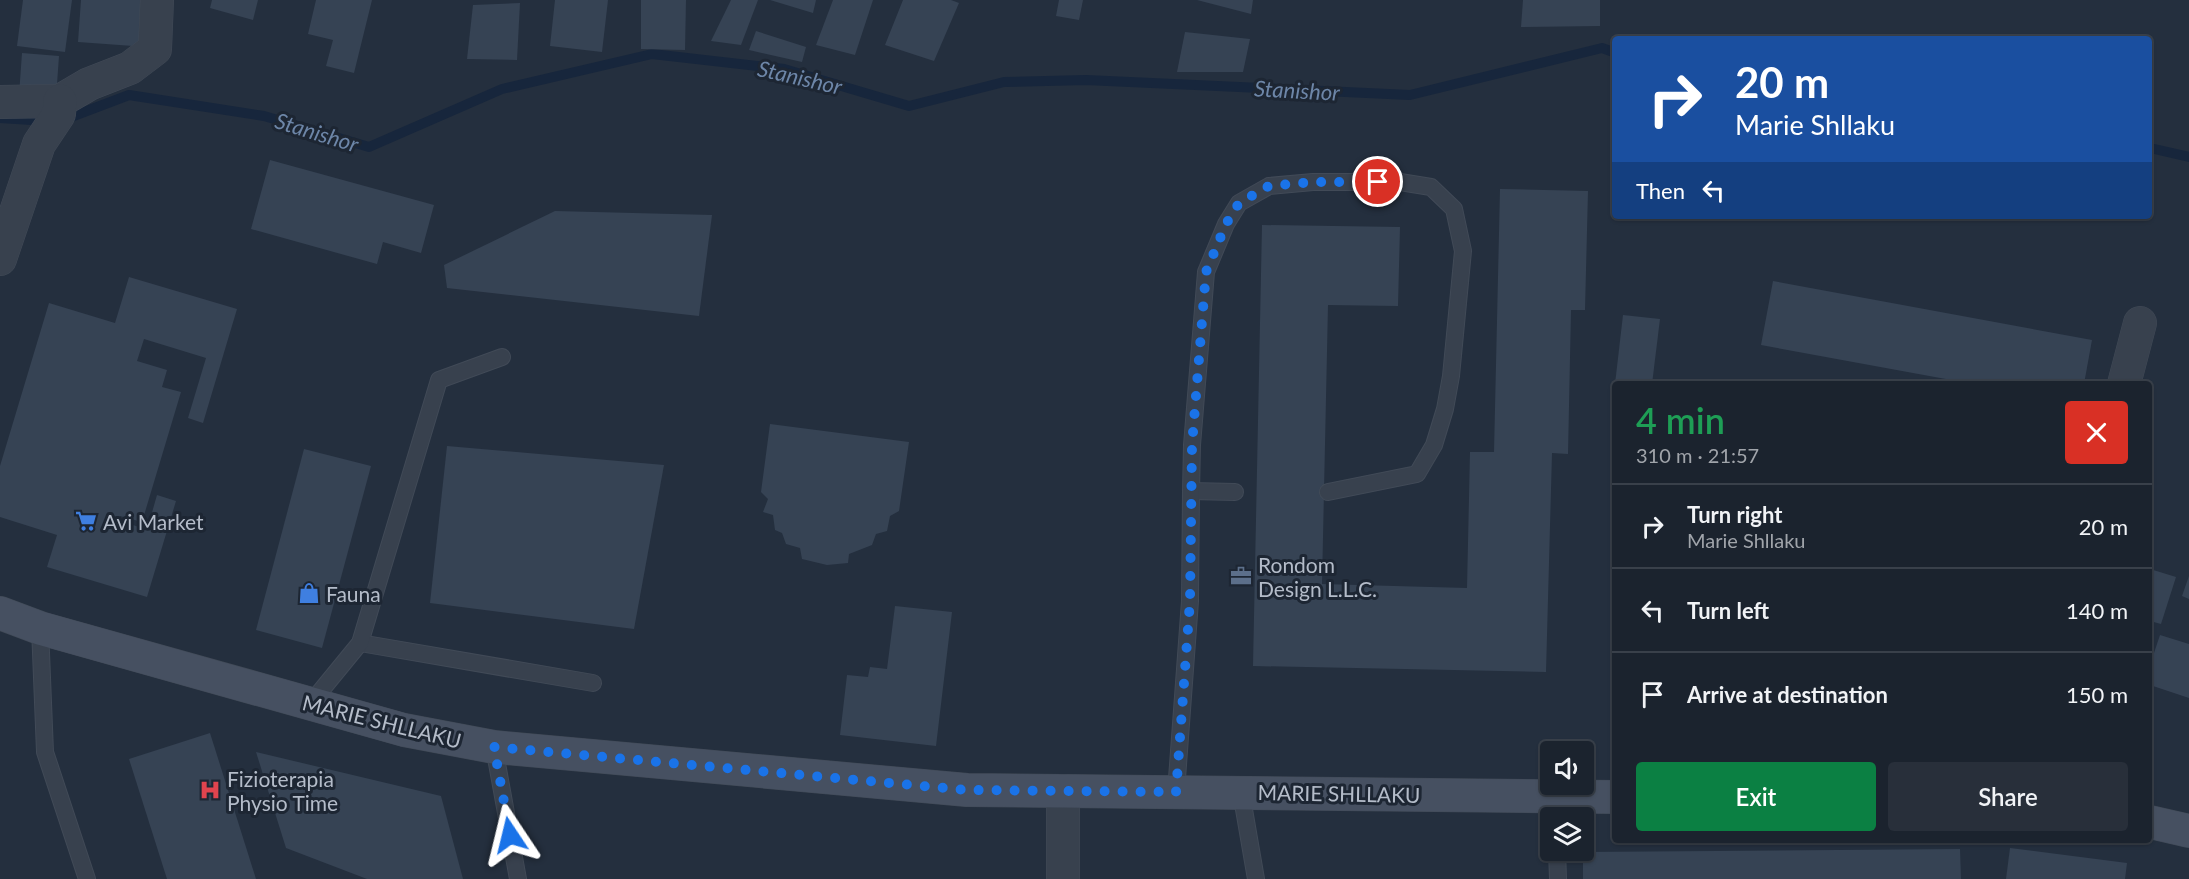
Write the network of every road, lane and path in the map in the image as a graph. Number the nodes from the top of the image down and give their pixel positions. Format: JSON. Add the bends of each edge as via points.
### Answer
{"nodes":[{"id":1,"x":157,"y":0,"type":"edge"},
{"id":2,"x":0,"y":102,"type":"edge"},
{"id":3,"x":60,"y":107,"type":"junction"},
{"id":4,"x":0,"y":259,"type":"edge"},
{"id":5,"x":2139,"y":323,"type":"dead end"},
{"id":6,"x":502,"y":357,"type":"dead end"},
{"id":7,"x":2125,"y":381,"type":"edge"},
{"id":8,"x":1191,"y":491,"type":"junction"},
{"id":9,"x":1235,"y":492,"type":"dead end"},
{"id":10,"x":1328,"y":492,"type":"dead end"},
{"id":11,"x":0,"y":613,"type":"edge"},
{"id":12,"x":40,"y":628,"type":"junction"},
{"id":13,"x":360,"y":643,"type":"junction"},
{"id":14,"x":593,"y":683,"type":"dead end"},
{"id":15,"x":310,"y":704,"type":"junction"},
{"id":16,"x":494,"y":747,"type":"junction"},
{"id":17,"x":1063,"y":791,"type":"junction"},
{"id":18,"x":1176,"y":792,"type":"junction"},
{"id":19,"x":1241,"y":792,"type":"junction"},
{"id":20,"x":1612,"y":798,"type":"edge"},
{"id":21,"x":1556,"y":807,"type":"edge"},
{"id":22,"x":2152,"y":822,"type":"edge"},
{"id":23,"x":2189,"y":831,"type":"edge"},
{"id":24,"x":1557,"y":861,"type":"edge"},
{"id":25,"x":87,"y":879,"type":"edge"},
{"id":26,"x":518,"y":879,"type":"edge"},
{"id":27,"x":1062,"y":879,"type":"edge"},
{"id":28,"x":1256,"y":879,"type":"edge"},
{"id":29,"x":1558,"y":879,"type":"edge"}],
"edges":[{"from":1,"to":3,"type":"street","via":[[155,49],[130,68],[89,84]]},
{"from":2,"to":3,"type":"street"},
{"from":3,"to":4,"type":"street","via":[[39,144]]},
{"from":5,"to":7,"type":"street"},
{"from":6,"to":13,"type":"lane","via":[[438,380]]},
{"from":8,"to":9,"type":"lane"},
{"from":8,"to":10,"type":"lane","via":[[1206,272],[1239,203],[1269,186],[1355,181],[1431,187],[1454,208],[1463,251],[1451,376],[1434,445],[1417,474]]},
{"from":8,"to":18,"type":"lane","via":[[1190,601]]},
{"from":11,"to":12,"type":"street","name":"MARIE SHLLAKU"},
{"from":12,"to":15,"type":"street","name":"MARIE SHLLAKU"},
{"from":12,"to":25,"type":"lane","via":[[45,752]]},
{"from":13,"to":14,"type":"lane"},
{"from":13,"to":15,"type":"lane"},
{"from":15,"to":16,"type":"street","name":"MARIE SHLLAKU","via":[[404,730]]},
{"from":16,"to":17,"type":"street","name":"MARIE SHLLAKU","via":[[967,790]]},
{"from":16,"to":26,"type":"lane"},
{"from":17,"to":18,"type":"street","name":"MARIE SHLLAKU"},
{"from":17,"to":27,"type":"street"},
{"from":18,"to":19,"type":"street","name":"MARIE SHLLAKU"},
{"from":19,"to":21,"type":"street","name":"MARIE SHLLAKU"},
{"from":19,"to":28,"type":"lane"},
{"from":20,"to":21,"type":"street","name":"MARIE SHLLAKU"},
{"from":22,"to":23,"type":"street"},
{"from":24,"to":29,"type":"lane"}]}
